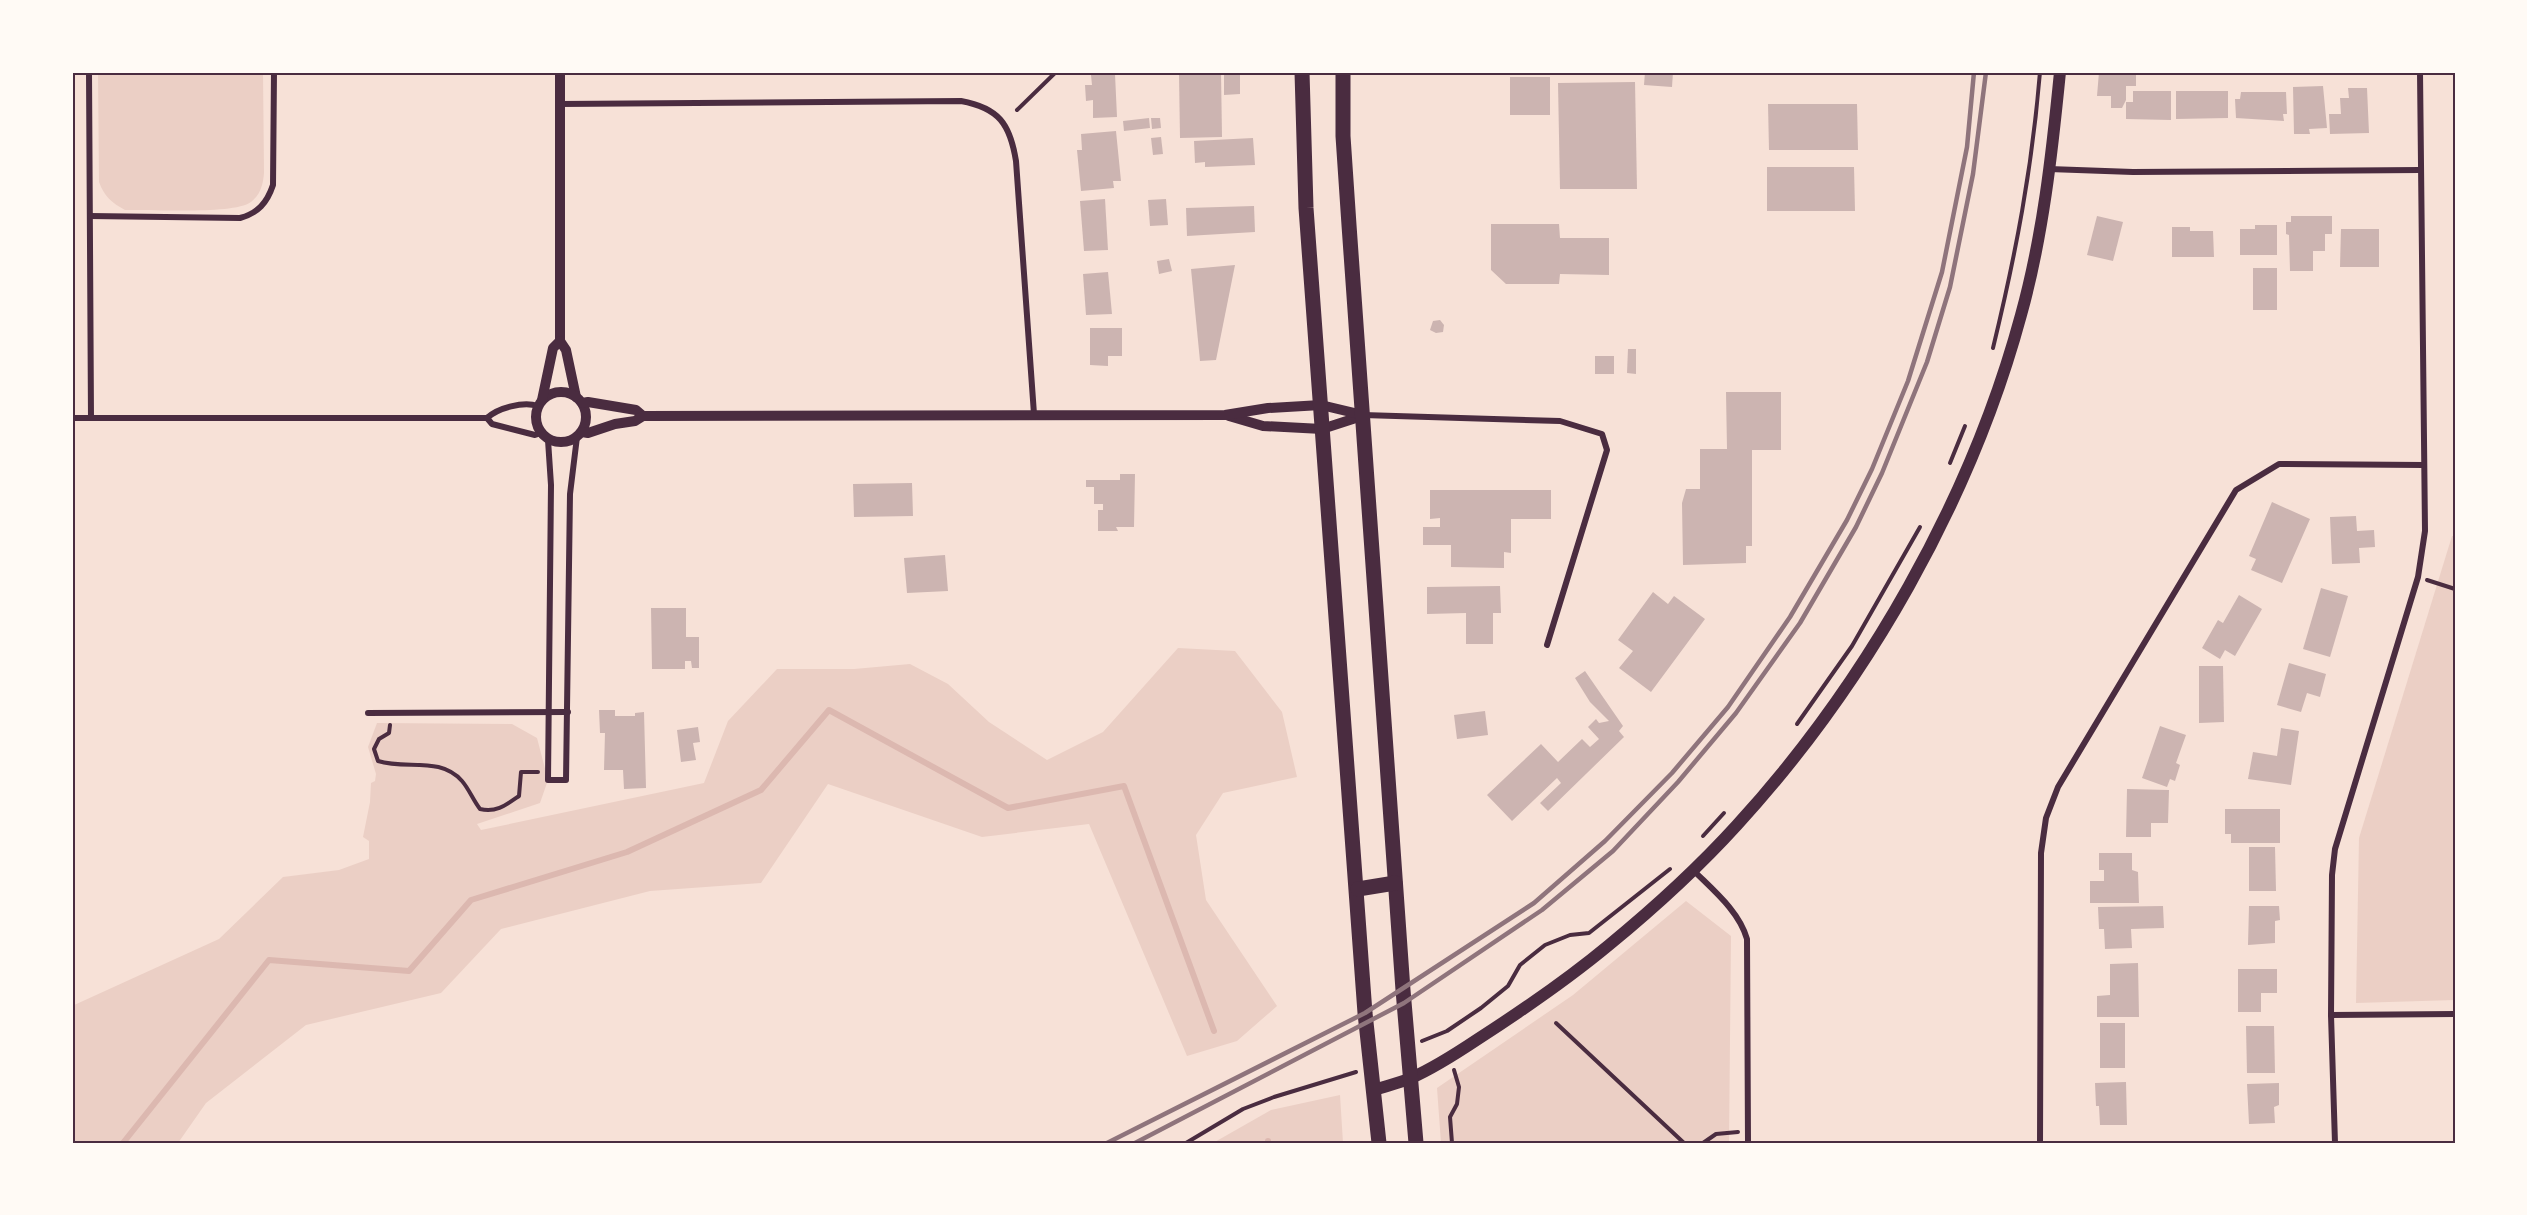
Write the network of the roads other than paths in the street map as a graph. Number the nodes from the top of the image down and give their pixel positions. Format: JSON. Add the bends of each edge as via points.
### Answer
{"nodes":[{"id":1,"x":89,"y":72,"type":"edge"},
{"id":2,"x":274,"y":72,"type":"edge"},
{"id":3,"x":561,"y":72,"type":"edge"},
{"id":4,"x":1302,"y":72,"type":"edge"},
{"id":5,"x":1343,"y":72,"type":"edge"},
{"id":6,"x":2060,"y":72,"type":"edge"},
{"id":7,"x":2421,"y":72,"type":"edge"},
{"id":8,"x":561,"y":104,"type":"junction"},
{"id":9,"x":2049,"y":169,"type":"junction"},
{"id":10,"x":2420,"y":170,"type":"junction"},
{"id":11,"x":90,"y":216,"type":"junction"},
{"id":12,"x":560,"y":341,"type":"junction"},
{"id":13,"x":579,"y":400,"type":"junction"},
{"id":14,"x":540,"y":403,"type":"junction"},
{"id":15,"x":1321,"y":405,"type":"junction"},
{"id":16,"x":1034,"y":414,"type":"junction"},
{"id":17,"x":1226,"y":415,"type":"junction"},
{"id":18,"x":1363,"y":415,"type":"junction"},
{"id":19,"x":643,"y":416,"type":"junction"},
{"id":20,"x":72,"y":418,"type":"edge"},
{"id":21,"x":91,"y":418,"type":"junction"},
{"id":22,"x":487,"y":418,"type":"junction"},
{"id":23,"x":1322,"y":429,"type":"junction"},
{"id":24,"x":579,"y":435,"type":"junction"},
{"id":25,"x":544,"y":436,"type":"junction"},
{"id":26,"x":2424,"y":465,"type":"junction"},
{"id":27,"x":1547,"y":645,"type":"dead end"},
{"id":28,"x":548,"y":712,"type":"junction"},
{"id":29,"x":568,"y":712,"type":"junction"},
{"id":30,"x":368,"y":713,"type":"dead end"},
{"id":31,"x":1692,"y":870,"type":"junction"},
{"id":32,"x":1395,"y":883,"type":"junction"},
{"id":33,"x":1358,"y":889,"type":"junction"},
{"id":34,"x":2455,"y":1014,"type":"edge"},
{"id":35,"x":2331,"y":1015,"type":"junction"},
{"id":36,"x":1411,"y":1078,"type":"junction"},
{"id":37,"x":1374,"y":1090,"type":"junction"},
{"id":38,"x":1379,"y":1143,"type":"edge"},
{"id":39,"x":1416,"y":1143,"type":"edge"},
{"id":40,"x":1748,"y":1143,"type":"edge"},
{"id":41,"x":2040,"y":1143,"type":"edge"},
{"id":42,"x":2335,"y":1143,"type":"edge"}],
"edges":[{"from":1,"to":11,"type":"street"},
{"from":2,"to":11,"type":"street","via":[[273,185],[270,196],[257,211],[240,218]]},
{"from":3,"to":8,"type":"street"},
{"from":4,"to":15,"type":"highway","via":[[1306,208]]},
{"from":5,"to":18,"type":"highway","via":[[1343,136]]},
{"from":6,"to":9,"type":"main road"},
{"from":7,"to":10,"type":"street"},
{"from":8,"to":12,"type":"street"},
{"from":8,"to":16,"type":"street","via":[[961,100],[995,113],[1014,144]]},
{"from":9,"to":10,"type":"street"},
{"from":9,"to":31,"type":"main road","via":[[2035,257],[2012,348],[1979,439],[1934,536],[1889,619],[1838,699],[1738,825]]},
{"from":10,"to":26,"type":"street"},
{"from":11,"to":21,"type":"street"},
{"from":12,"to":13,"type":"street"},
{"from":12,"to":14,"type":"street","via":[[553,348]]},
{"from":13,"to":14,"type":"street","via":[[555,392]]},
{"from":13,"to":19,"type":"street","via":[[636,410]]},
{"from":13,"to":24,"type":"street","via":[[586,418]]},
{"from":14,"to":22,"type":"street","via":[[494,412]]},
{"from":14,"to":25,"type":"street","via":[[535,421]]},
{"from":15,"to":17,"type":"street"},
{"from":15,"to":18,"type":"street"},
{"from":15,"to":23,"type":"highway"},
{"from":16,"to":17,"type":"street"},
{"from":16,"to":19,"type":"street"},
{"from":17,"to":23,"type":"street","via":[[1263,426]]},
{"from":18,"to":23,"type":"street"},
{"from":18,"to":27,"type":"street","via":[[1560,421],[1602,434],[1607,450]]},
{"from":18,"to":32,"type":"highway"},
{"from":19,"to":24,"type":"street"},
{"from":20,"to":21,"type":"street"},
{"from":21,"to":22,"type":"street"},
{"from":22,"to":25,"type":"street","via":[[492,424]]},
{"from":23,"to":33,"type":"highway"},
{"from":24,"to":25,"type":"street","via":[[562,443]]},
{"from":24,"to":29,"type":"street","via":[[570,494]]},
{"from":25,"to":28,"type":"street","via":[[550,485]]},
{"from":26,"to":35,"type":"street","via":[[2425,531],[2418,577],[2335,849]]},
{"from":26,"to":41,"type":"street","via":[[2279,464],[2236,490],[2058,787],[2046,818],[2041,853]]},
{"from":28,"to":29,"type":"street"},
{"from":28,"to":29,"type":"street","via":[[548,780],[566,780]]},
{"from":28,"to":30,"type":"street"},
{"from":31,"to":36,"type":"main road","via":[[1630,928],[1571,975],[1488,1033]]},
{"from":31,"to":40,"type":"street","via":[[1734,913],[1747,939]]},
{"from":32,"to":33,"type":"highway"},
{"from":32,"to":36,"type":"highway"},
{"from":33,"to":37,"type":"highway"},
{"from":34,"to":35,"type":"street"},
{"from":35,"to":42,"type":"street"},
{"from":36,"to":37,"type":"main road"},
{"from":36,"to":39,"type":"highway"},
{"from":37,"to":38,"type":"highway"}]}
